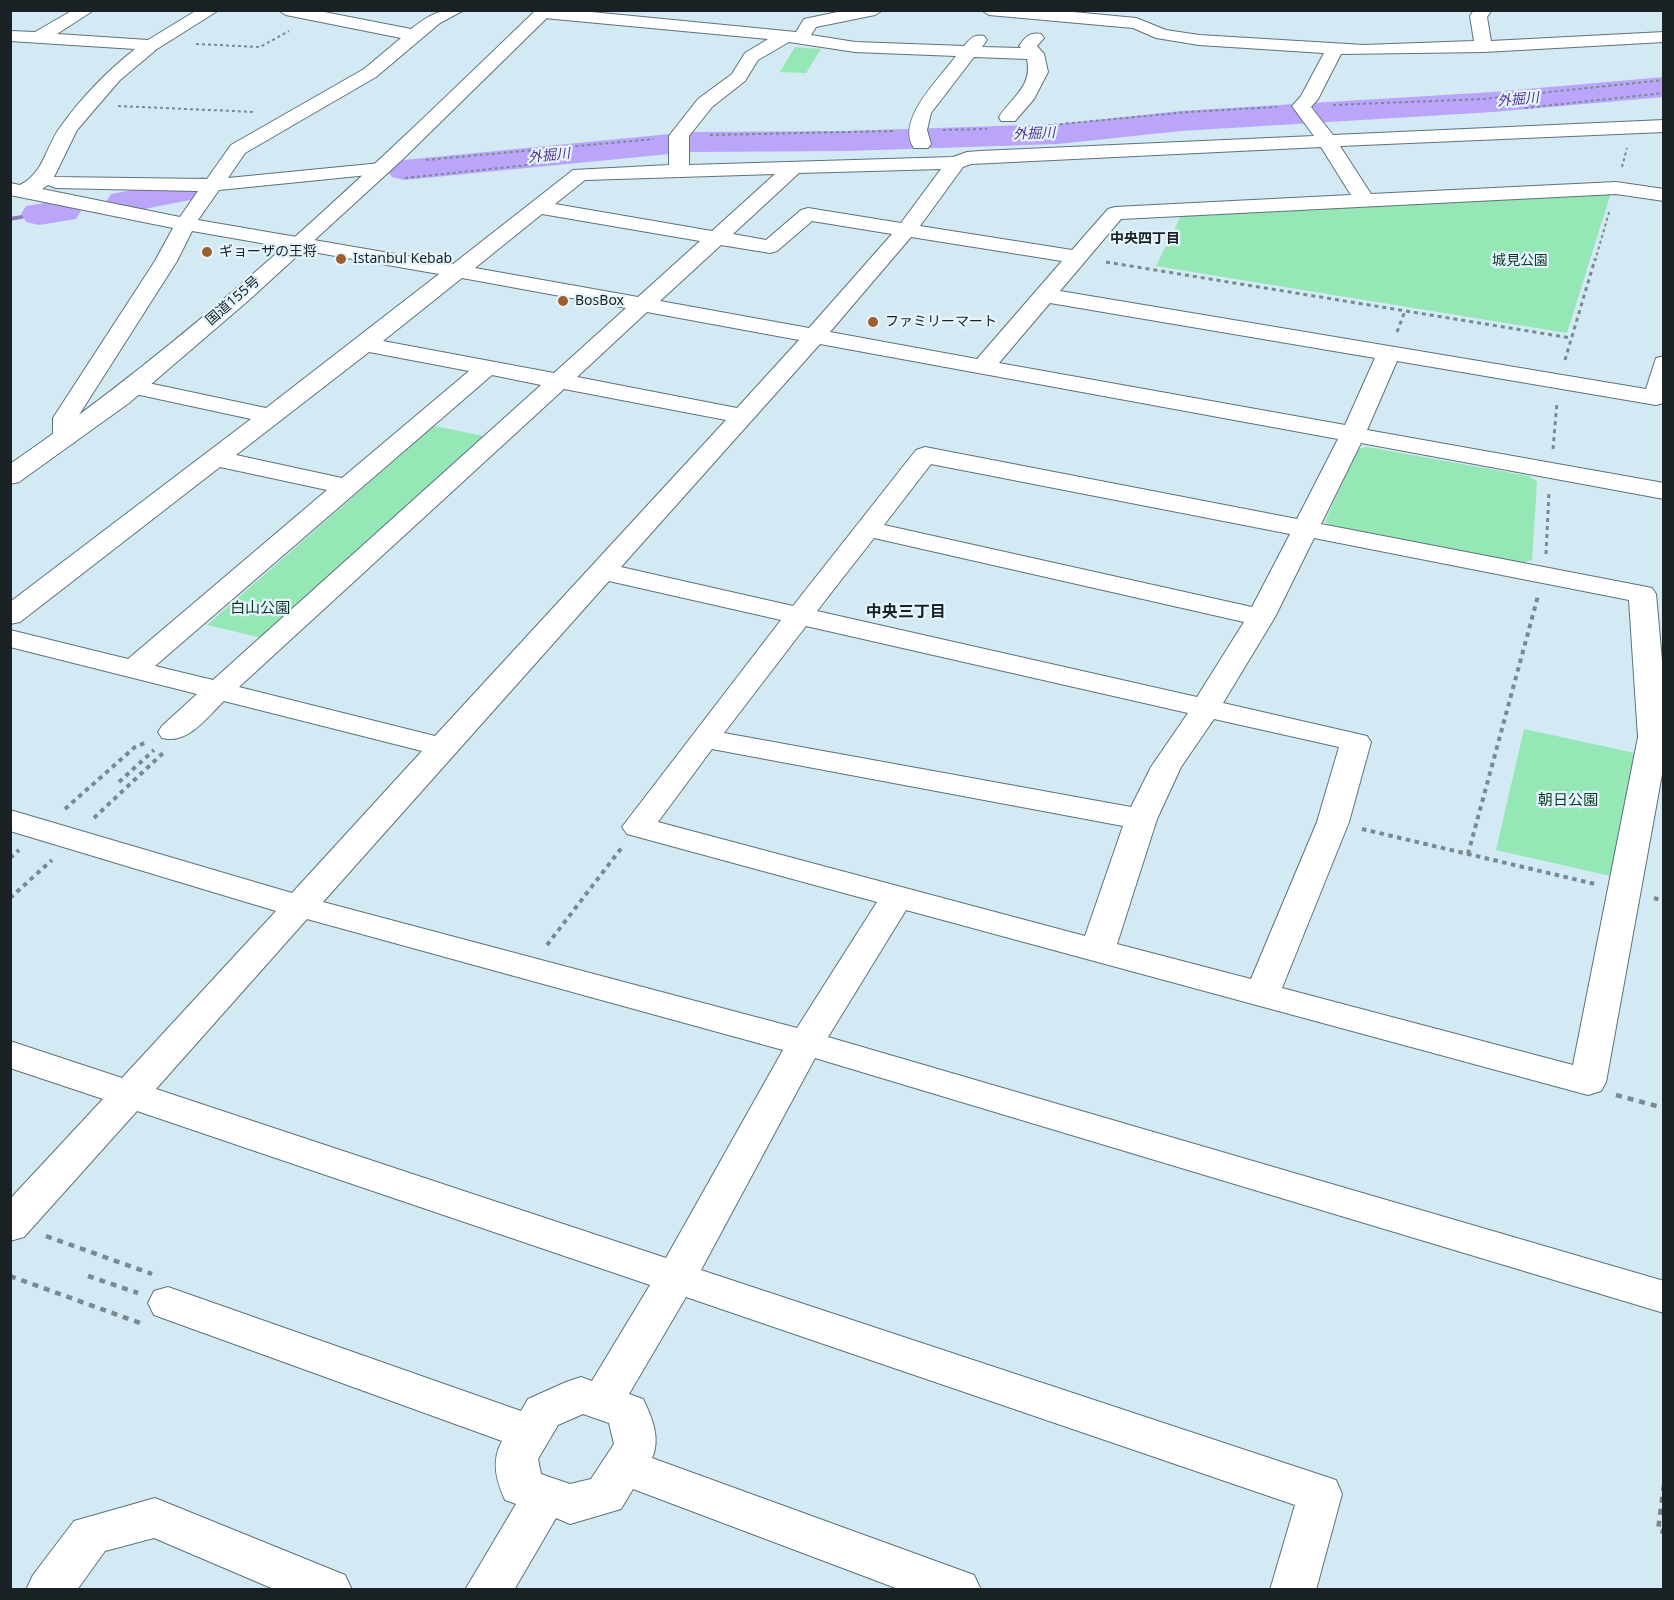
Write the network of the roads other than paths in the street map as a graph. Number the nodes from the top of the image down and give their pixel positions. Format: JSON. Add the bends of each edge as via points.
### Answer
{"nodes":[{"id":1,"x":86,"y":10,"type":"edge"},
{"id":2,"x":211,"y":10,"type":"edge"},
{"id":3,"x":286,"y":10,"type":"edge"},
{"id":4,"x":456,"y":10,"type":"edge"},
{"id":5,"x":683,"y":10,"type":"edge"},
{"id":6,"x":875,"y":10,"type":"edge"},
{"id":7,"x":989,"y":10,"type":"edge"},
{"id":8,"x":1161,"y":10,"type":"edge"},
{"id":9,"x":1484,"y":10,"type":"edge"},
{"id":10,"x":543,"y":11,"type":"edge"},
{"id":11,"x":1010,"y":12,"type":"junction"},
{"id":12,"x":396,"y":14,"type":"dead end"},
{"id":13,"x":1052,"y":15,"type":"junction"},
{"id":14,"x":814,"y":17,"type":"edge"},
{"id":15,"x":657,"y":24,"type":"junction"},
{"id":16,"x":369,"y":26,"type":"junction"},
{"id":17,"x":752,"y":33,"type":"junction"},
{"id":18,"x":1162,"y":34,"type":"junction"},
{"id":19,"x":414,"y":35,"type":"junction"},
{"id":20,"x":10,"y":36,"type":"edge"},
{"id":21,"x":41,"y":37,"type":"junction"},
{"id":22,"x":793,"y":37,"type":"junction"},
{"id":23,"x":1664,"y":37,"type":"edge"},
{"id":24,"x":154,"y":43,"type":"junction"},
{"id":25,"x":1484,"y":47,"type":"junction"},
{"id":26,"x":1335,"y":48,"type":"junction"},
{"id":27,"x":10,"y":51,"type":"edge"},
{"id":28,"x":968,"y":51,"type":"junction"},
{"id":29,"x":1035,"y":54,"type":"junction"},
{"id":30,"x":1008,"y":117,"type":"dead end"},
{"id":31,"x":1664,"y":126,"type":"edge"},
{"id":32,"x":1327,"y":141,"type":"junction"},
{"id":33,"x":921,"y":144,"type":"dead end"},
{"id":34,"x":956,"y":163,"type":"junction"},
{"id":35,"x":381,"y":169,"type":"junction"},
{"id":36,"x":792,"y":169,"type":"junction"},
{"id":37,"x":679,"y":171,"type":"junction"},
{"id":38,"x":213,"y":184,"type":"junction"},
{"id":39,"x":28,"y":189,"type":"edge"},
{"id":40,"x":1664,"y":195,"type":"edge"},
{"id":41,"x":1365,"y":201,"type":"junction"},
{"id":42,"x":539,"y":207,"type":"junction"},
{"id":43,"x":10,"y":211,"type":"edge"},
{"id":44,"x":185,"y":224,"type":"junction"},
{"id":45,"x":906,"y":230,"type":"junction"},
{"id":46,"x":716,"y":237,"type":"junction"},
{"id":47,"x":300,"y":243,"type":"junction"},
{"id":48,"x":1078,"y":257,"type":"junction"},
{"id":49,"x":457,"y":271,"type":"junction"},
{"id":50,"x":1043,"y":296,"type":"junction"},
{"id":51,"x":640,"y":305,"type":"junction"},
{"id":52,"x":815,"y":336,"type":"junction"},
{"id":53,"x":365,"y":344,"type":"junction"},
{"id":54,"x":1389,"y":352,"type":"junction"},
{"id":55,"x":1664,"y":363,"type":"edge"},
{"id":56,"x":487,"y":367,"type":"junction"},
{"id":57,"x":983,"y":367,"type":"junction"},
{"id":58,"x":558,"y":381,"type":"junction"},
{"id":59,"x":134,"y":387,"type":"junction"},
{"id":60,"x":269,"y":416,"type":"junction"},
{"id":61,"x":743,"y":416,"type":"junction"},
{"id":62,"x":1353,"y":434,"type":"junction"},
{"id":63,"x":65,"y":438,"type":"junction"},
{"id":64,"x":214,"y":458,"type":"junction"},
{"id":65,"x":10,"y":476,"type":"edge"},
{"id":66,"x":348,"y":487,"type":"junction"},
{"id":67,"x":1664,"y":491,"type":"edge"},
{"id":68,"x":868,"y":529,"type":"junction"},
{"id":69,"x":1303,"y":529,"type":"junction"},
{"id":70,"x":602,"y":571,"type":"junction"},
{"id":71,"x":10,"y":616,"type":"edge"},
{"id":72,"x":798,"y":617,"type":"junction"},
{"id":73,"x":1261,"y":617,"type":"junction"},
{"id":74,"x":10,"y":638,"type":"edge"},
{"id":75,"x":134,"y":669,"type":"junction"},
{"id":76,"x":219,"y":690,"type":"junction"},
{"id":77,"x":1205,"y":709,"type":"junction"},
{"id":78,"x":173,"y":732,"type":"road end"},
{"id":79,"x":704,"y":738,"type":"junction"},
{"id":80,"x":1658,"y":738,"type":"edge"},
{"id":81,"x":441,"y":747,"type":"junction"},
{"id":82,"x":1140,"y":819,"type":"junction"},
{"id":83,"x":15,"y":835,"type":"edge"},
{"id":84,"x":898,"y":896,"type":"junction"},
{"id":85,"x":298,"y":906,"type":"junction"},
{"id":86,"x":1098,"y":949,"type":"junction"},
{"id":87,"x":1262,"y":995,"type":"junction"},
{"id":88,"x":806,"y":1043,"type":"junction"},
{"id":89,"x":10,"y":1054,"type":"edge"},
{"id":90,"x":130,"y":1093,"type":"junction"},
{"id":91,"x":10,"y":1226,"type":"edge"},
{"id":92,"x":676,"y":1278,"type":"junction"},
{"id":93,"x":1664,"y":1297,"type":"edge"},
{"id":94,"x":168,"y":1303,"type":"road end"},
{"id":95,"x":602,"y":1403,"type":"junction"},
{"id":96,"x":531,"y":1433,"type":"junction"},
{"id":97,"x":623,"y":1466,"type":"junction"},
{"id":98,"x":546,"y":1495,"type":"junction"},
{"id":99,"x":49,"y":1590,"type":"edge"},
{"id":100,"x":329,"y":1590,"type":"edge"},
{"id":101,"x":488,"y":1590,"type":"edge"},
{"id":102,"x":958,"y":1590,"type":"edge"},
{"id":103,"x":1293,"y":1590,"type":"edge"}],
"edges":[{"from":1,"to":21,"type":"street"},
{"from":2,"to":24,"type":"street"},
{"from":3,"to":16,"type":"street"},
{"from":4,"to":19,"type":"street","via":[[434,19]]},
{"from":5,"to":15,"type":"street"},
{"from":6,"to":14,"type":"street"},
{"from":7,"to":11,"type":"street"},
{"from":8,"to":18,"type":"street"},
{"from":9,"to":25,"type":"street","via":[[1478,16]]},
{"from":10,"to":15,"type":"street"},
{"from":10,"to":35,"type":"highway","name":"国道155号"},
{"from":11,"to":13,"type":"street"},
{"from":11,"to":28,"type":"street","via":[[986,30]]},
{"from":12,"to":16,"type":"street"},
{"from":13,"to":18,"type":"street","via":[[1136,23]]},
{"from":13,"to":29,"type":"street","via":[[1028,46]]},
{"from":14,"to":17,"type":"street"},
{"from":14,"to":22,"type":"street"},
{"from":15,"to":17,"type":"street"},
{"from":16,"to":19,"type":"street"},
{"from":17,"to":22,"type":"street"},
{"from":18,"to":26,"type":"street"},
{"from":19,"to":38,"type":"street","via":[[370,73],[238,149]]},
{"from":20,"to":21,"type":"street"},
{"from":21,"to":24,"type":"street"},
{"from":21,"to":27,"type":"street"},
{"from":22,"to":28,"type":"street","via":[[855,47]]},
{"from":22,"to":37,"type":"street","via":[[750,57],[739,77],[705,103],[679,136]]},
{"from":23,"to":25,"type":"street"},
{"from":24,"to":39,"type":"street","via":[[87,106]]},
{"from":25,"to":26,"type":"street"},
{"from":26,"to":32,"type":"street","via":[[1309,99],[1301,106]]},
{"from":28,"to":29,"type":"street"},
{"from":28,"to":33,"type":"street","via":[[922,113],[918,130]]},
{"from":29,"to":30,"type":"street","via":[[1039,72],[1025,99]]},
{"from":31,"to":32,"type":"street"},
{"from":32,"to":34,"type":"street","via":[[980,157]]},
{"from":32,"to":41,"type":"street"},
{"from":34,"to":36,"type":"street"},
{"from":34,"to":45,"type":"street"},
{"from":35,"to":38,"type":"street"},
{"from":35,"to":47,"type":"highway","name":"国道155号"},
{"from":36,"to":37,"type":"street"},
{"from":36,"to":46,"type":"street"},
{"from":37,"to":42,"type":"street","via":[[580,174]]},
{"from":38,"to":39,"type":"street"},
{"from":38,"to":44,"type":"street"},
{"from":39,"to":43,"type":"street"},
{"from":39,"to":44,"type":"street"},
{"from":40,"to":41,"type":"street","via":[[1616,188]]},
{"from":41,"to":48,"type":"street","via":[[1115,213]]},
{"from":42,"to":46,"type":"street"},
{"from":42,"to":49,"type":"street"},
{"from":44,"to":47,"type":"street"},
{"from":44,"to":63,"type":"street","via":[[166,261],[65,418]]},
{"from":45,"to":46,"type":"street","via":[[808,214],[770,247]]},
{"from":45,"to":48,"type":"street"},
{"from":45,"to":52,"type":"street"},
{"from":46,"to":51,"type":"street"},
{"from":47,"to":49,"type":"street"},
{"from":47,"to":59,"type":"highway","name":"国道155号"},
{"from":48,"to":50,"type":"street"},
{"from":49,"to":51,"type":"street"},
{"from":49,"to":53,"type":"street"},
{"from":50,"to":54,"type":"street"},
{"from":50,"to":57,"type":"street"},
{"from":51,"to":52,"type":"street"},
{"from":51,"to":58,"type":"street"},
{"from":52,"to":57,"type":"street"},
{"from":52,"to":61,"type":"street"},
{"from":53,"to":56,"type":"street"},
{"from":53,"to":60,"type":"street"},
{"from":54,"to":55,"type":"street","via":[[1656,398]]},
{"from":54,"to":62,"type":"street"},
{"from":56,"to":58,"type":"street"},
{"from":56,"to":66,"type":"street"},
{"from":57,"to":62,"type":"street"},
{"from":58,"to":61,"type":"street"},
{"from":58,"to":76,"type":"street"},
{"from":59,"to":60,"type":"street"},
{"from":59,"to":63,"type":"highway","name":"国道155号"},
{"from":60,"to":64,"type":"street"},
{"from":61,"to":70,"type":"street"},
{"from":62,"to":67,"type":"street"},
{"from":62,"to":69,"type":"street"},
{"from":63,"to":65,"type":"highway","name":"国道155号"},
{"from":64,"to":66,"type":"street"},
{"from":64,"to":71,"type":"street"},
{"from":66,"to":75,"type":"street"},
{"from":68,"to":69,"type":"street","via":[[925,455]]},
{"from":68,"to":72,"type":"street"},
{"from":68,"to":73,"type":"street"},
{"from":69,"to":73,"type":"street"},
{"from":69,"to":80,"type":"street","via":[[1642,594]]},
{"from":70,"to":72,"type":"street"},
{"from":70,"to":81,"type":"street"},
{"from":72,"to":77,"type":"street"},
{"from":72,"to":79,"type":"street"},
{"from":73,"to":77,"type":"street"},
{"from":74,"to":75,"type":"street"},
{"from":75,"to":76,"type":"street"},
{"from":76,"to":78,"type":"street"},
{"from":76,"to":81,"type":"street"},
{"from":77,"to":82,"type":"street","via":[[1166,767]]},
{"from":77,"to":87,"type":"street","via":[[1356,742],[1333,822]]},
{"from":79,"to":82,"type":"street"},
{"from":79,"to":84,"type":"street","via":[[638,826]]},
{"from":80,"to":87,"type":"street","via":[[1588,1082]]},
{"from":81,"to":85,"type":"street"},
{"from":82,"to":86,"type":"street"},
{"from":83,"to":85,"type":"street"},
{"from":84,"to":86,"type":"street"},
{"from":84,"to":88,"type":"street"},
{"from":85,"to":88,"type":"street"},
{"from":85,"to":90,"type":"street"},
{"from":86,"to":87,"type":"street"},
{"from":88,"to":92,"type":"street"},
{"from":88,"to":93,"type":"street"},
{"from":89,"to":90,"type":"street"},
{"from":90,"to":91,"type":"street"},
{"from":90,"to":92,"type":"street"},
{"from":92,"to":95,"type":"street"},
{"from":92,"to":103,"type":"street","via":[[1320,1494]]},
{"from":94,"to":96,"type":"street"},
{"from":95,"to":96,"type":"street","via":[[581,1395],[543,1412]]},
{"from":95,"to":97,"type":"street","via":[[628,1412],[636,1446]]},
{"from":96,"to":98,"type":"street","via":[[516,1457],[521,1486]]},
{"from":97,"to":98,"type":"street","via":[[605,1495],[570,1504]]},
{"from":97,"to":102,"type":"street"},
{"from":98,"to":101,"type":"street"},
{"from":99,"to":100,"type":"street","via":[[90,1535],[155,1518]]}]}
